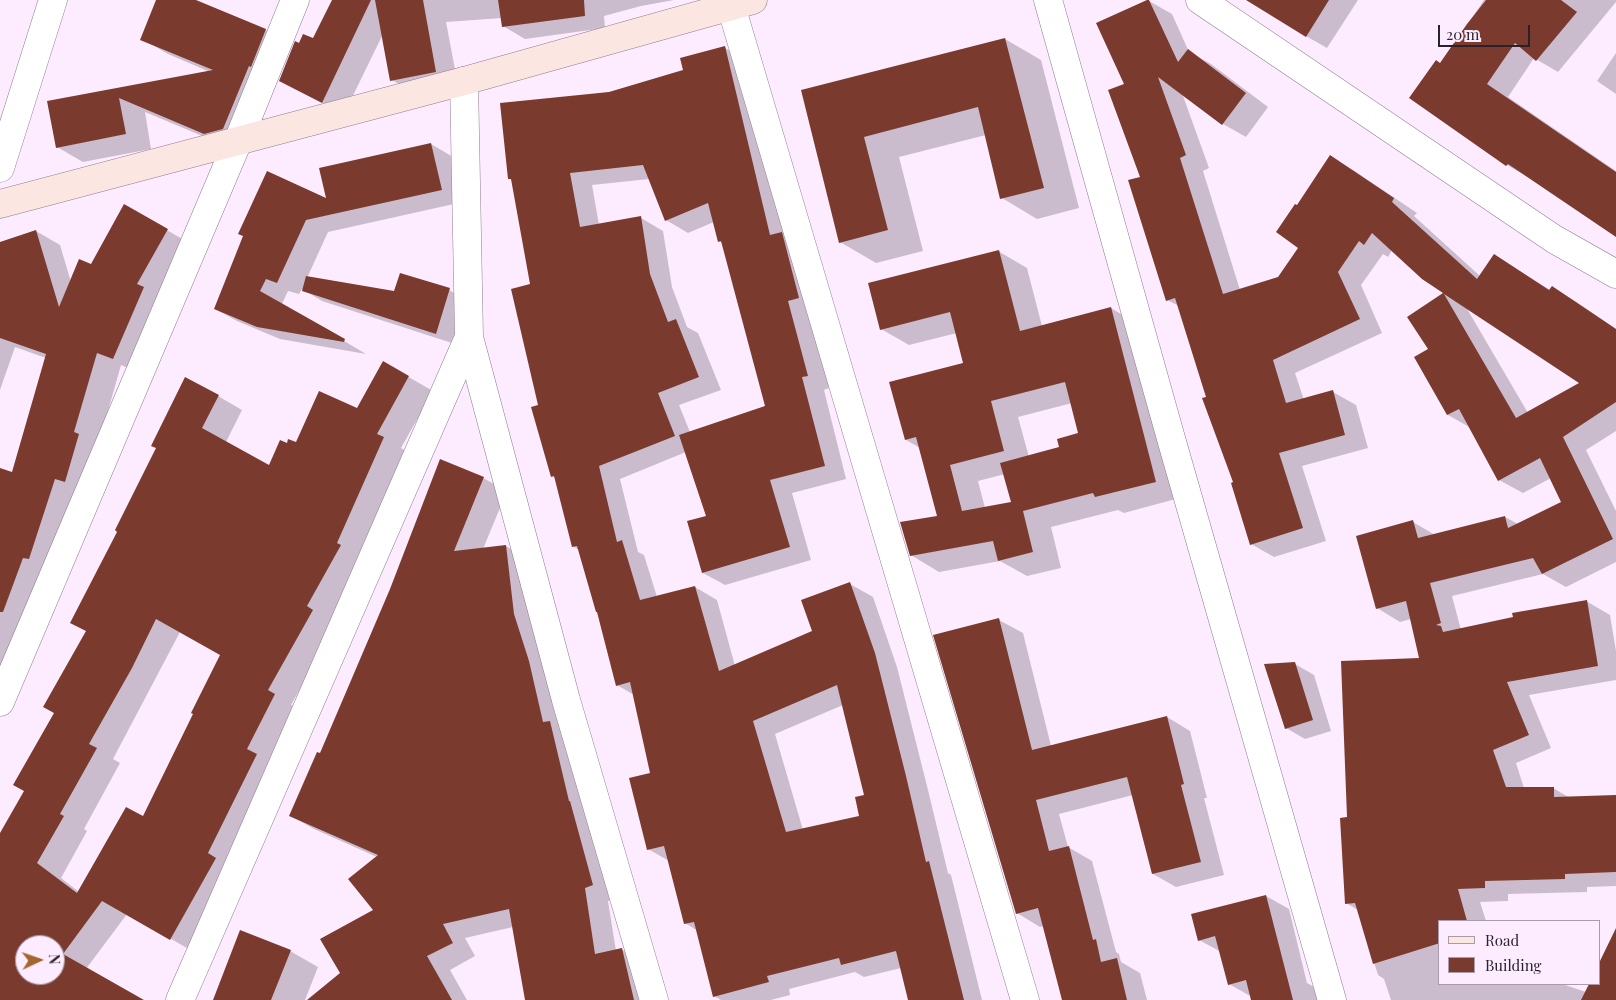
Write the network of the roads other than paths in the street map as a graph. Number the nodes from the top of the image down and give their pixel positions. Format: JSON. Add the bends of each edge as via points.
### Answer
{"nodes":[{"id":1,"x":53,"y":0,"type":"edge"},
{"id":2,"x":295,"y":0,"type":"edge"},
{"id":3,"x":1048,"y":0,"type":"edge"},
{"id":4,"x":1200,"y":0,"type":"edge"},
{"id":5,"x":742,"y":3,"type":"edge"},
{"id":6,"x":464,"y":81,"type":"junction"},
{"id":7,"x":238,"y":140,"type":"junction"},
{"id":8,"x":0,"y":168,"type":"edge"},
{"id":9,"x":0,"y":204,"type":"edge"},
{"id":10,"x":1616,"y":274,"type":"edge"},
{"id":11,"x":469,"y":337,"type":"junction"},
{"id":12,"x":0,"y":702,"type":"edge"},
{"id":13,"x":180,"y":1000,"type":"edge"},
{"id":14,"x":654,"y":1000,"type":"edge"},
{"id":15,"x":1025,"y":1000,"type":"edge"},
{"id":16,"x":1332,"y":1000,"type":"edge"}],
"edges":[{"from":1,"to":8,"type":"street"},
{"from":2,"to":7,"type":"street"},
{"from":3,"to":16,"type":"street"},
{"from":4,"to":10,"type":"street","via":[[1554,239]]},
{"from":5,"to":6,"type":"street"},
{"from":5,"to":15,"type":"street"},
{"from":6,"to":7,"type":"street"},
{"from":6,"to":11,"type":"street"},
{"from":7,"to":9,"type":"street"},
{"from":7,"to":12,"type":"street"},
{"from":11,"to":13,"type":"street"},
{"from":11,"to":14,"type":"street","via":[[566,700]]}]}
